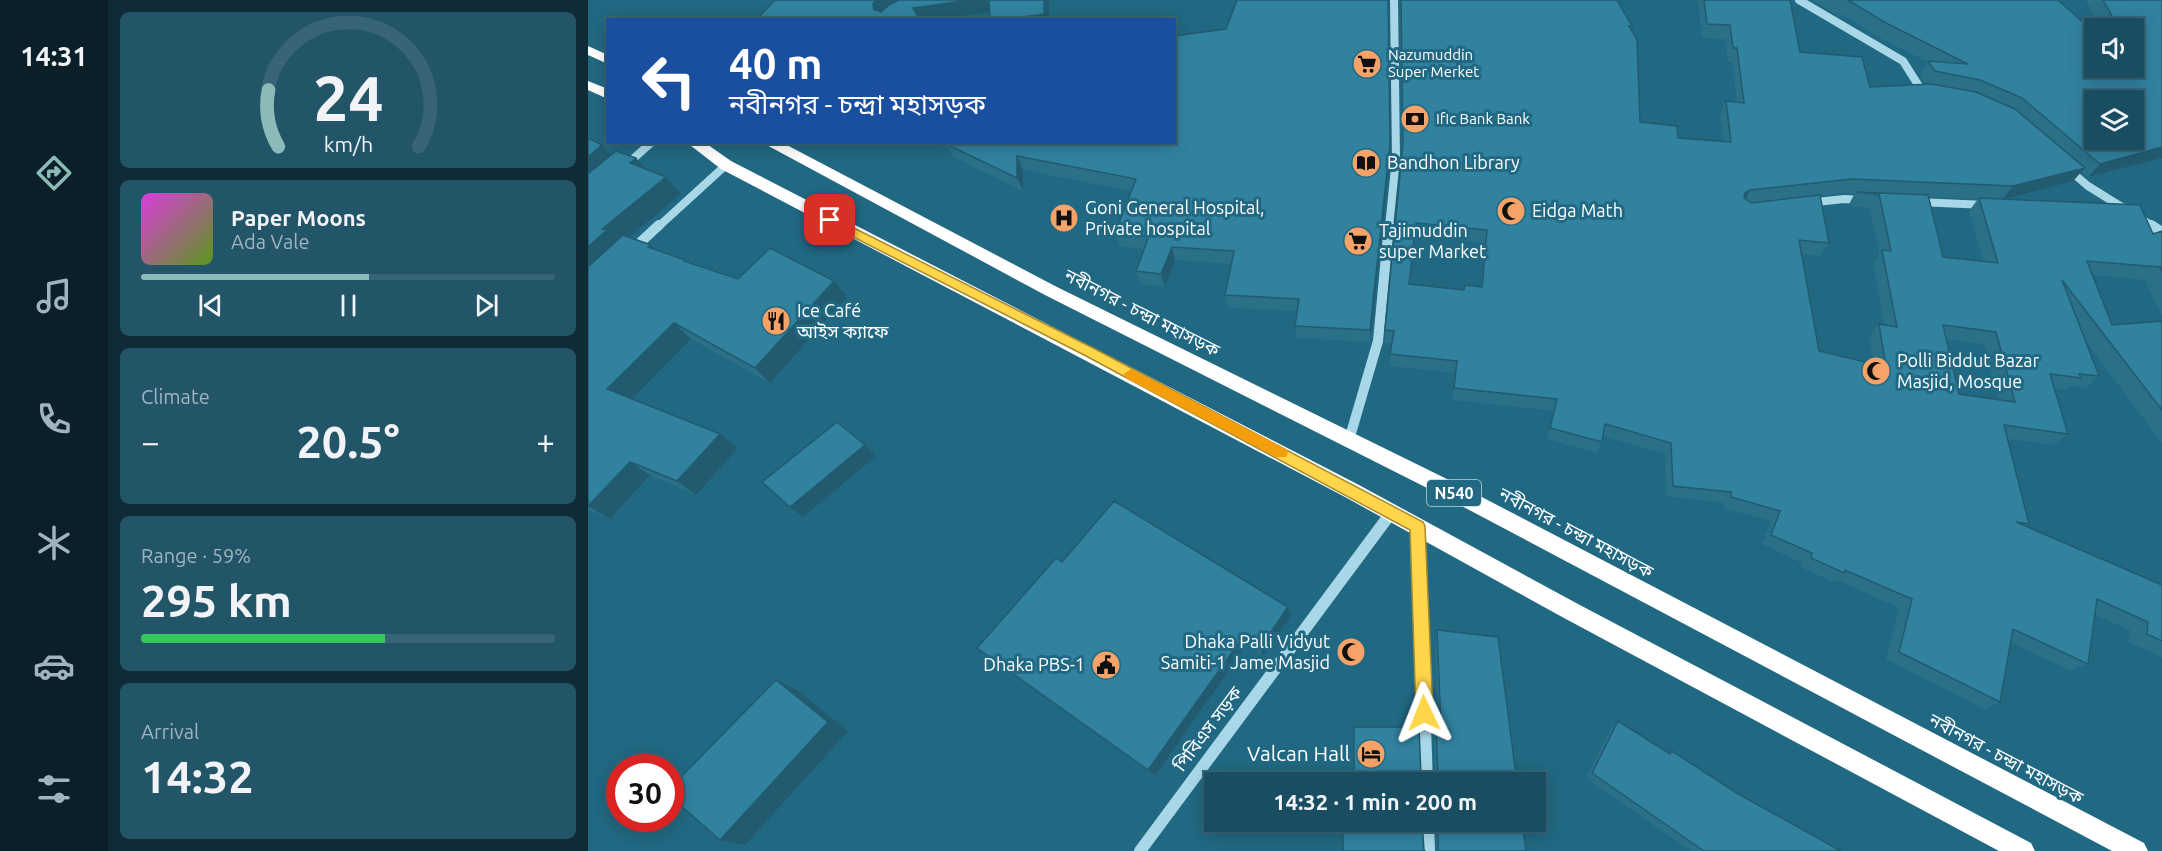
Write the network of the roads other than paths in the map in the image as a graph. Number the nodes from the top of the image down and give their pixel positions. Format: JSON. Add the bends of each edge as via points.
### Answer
{"nodes":[{"id":1,"x":1394,"y":0,"type":"edge"},
{"id":2,"x":1799,"y":0,"type":"edge"},
{"id":3,"x":588,"y":50,"type":"edge"},
{"id":4,"x":606,"y":59,"type":"edge"},
{"id":5,"x":588,"y":85,"type":"edge"},
{"id":6,"x":1934,"y":93,"type":"edge"},
{"id":7,"x":606,"y":94,"type":"edge"},
{"id":8,"x":650,"y":144,"type":"edge"},
{"id":9,"x":696,"y":144,"type":"edge"},
{"id":10,"x":771,"y":144,"type":"edge"},
{"id":11,"x":2061,"y":163,"type":"edge"},
{"id":12,"x":726,"y":165,"type":"junction"},
{"id":13,"x":620,"y":170,"type":"edge"},
{"id":14,"x":1880,"y":200,"type":"edge"},
{"id":15,"x":1904,"y":202,"type":"edge"},
{"id":16,"x":1800,"y":204,"type":"edge"},
{"id":17,"x":1999,"y":206,"type":"edge"},
{"id":18,"x":2106,"y":211,"type":"edge"},
{"id":19,"x":2130,"y":212,"type":"junction"},
{"id":20,"x":2162,"y":232,"type":"edge"},
{"id":21,"x":623,"y":259,"type":"edge"},
{"id":22,"x":1349,"y":440,"type":"junction"},
{"id":23,"x":1391,"y":513,"type":"junction"},
{"id":24,"x":1418,"y":526,"type":"junction"},
{"id":25,"x":1427,"y":772,"type":"edge"},
{"id":26,"x":1428,"y":832,"type":"edge"},
{"id":27,"x":1140,"y":851,"type":"edge"},
{"id":28,"x":1429,"y":851,"type":"edge"},
{"id":29,"x":2023,"y":851,"type":"edge"},
{"id":30,"x":2136,"y":851,"type":"edge"}],
"edges":[{"from":1,"to":22,"type":"street","via":[[1396,158],[1378,341]]},
{"from":2,"to":6,"type":"street","via":[[1903,61],[1922,91]]},
{"from":3,"to":4,"type":"highway"},
{"from":5,"to":7,"type":"highway"},
{"from":8,"to":13,"type":"street"},
{"from":9,"to":12,"type":"highway","number":"N540"},
{"from":10,"to":22,"type":"highway","name":"নবীনগর - চন্দ্রা মহাসড়ক","number":"N540","via":[[1051,291]]},
{"from":11,"to":19,"type":"street","via":[[2088,186]]},
{"from":12,"to":21,"type":"street"},
{"from":12,"to":23,"type":"highway","number":"N540","via":[[1090,352]]},
{"from":14,"to":16,"type":"street"},
{"from":15,"to":17,"type":"street"},
{"from":18,"to":19,"type":"street"},
{"from":19,"to":20,"type":"street"},
{"from":22,"to":30,"type":"highway","name":"নবীনগর - চন্দ্রা মহাসড়ক","number":"N540"},
{"from":23,"to":24,"type":"highway","number":"N540"},
{"from":23,"to":27,"type":"street","name":"পিবিএস সড়ক"},
{"from":24,"to":25,"type":"street"},
{"from":24,"to":29,"type":"highway","number":"N540"},
{"from":26,"to":28,"type":"street"}]}
